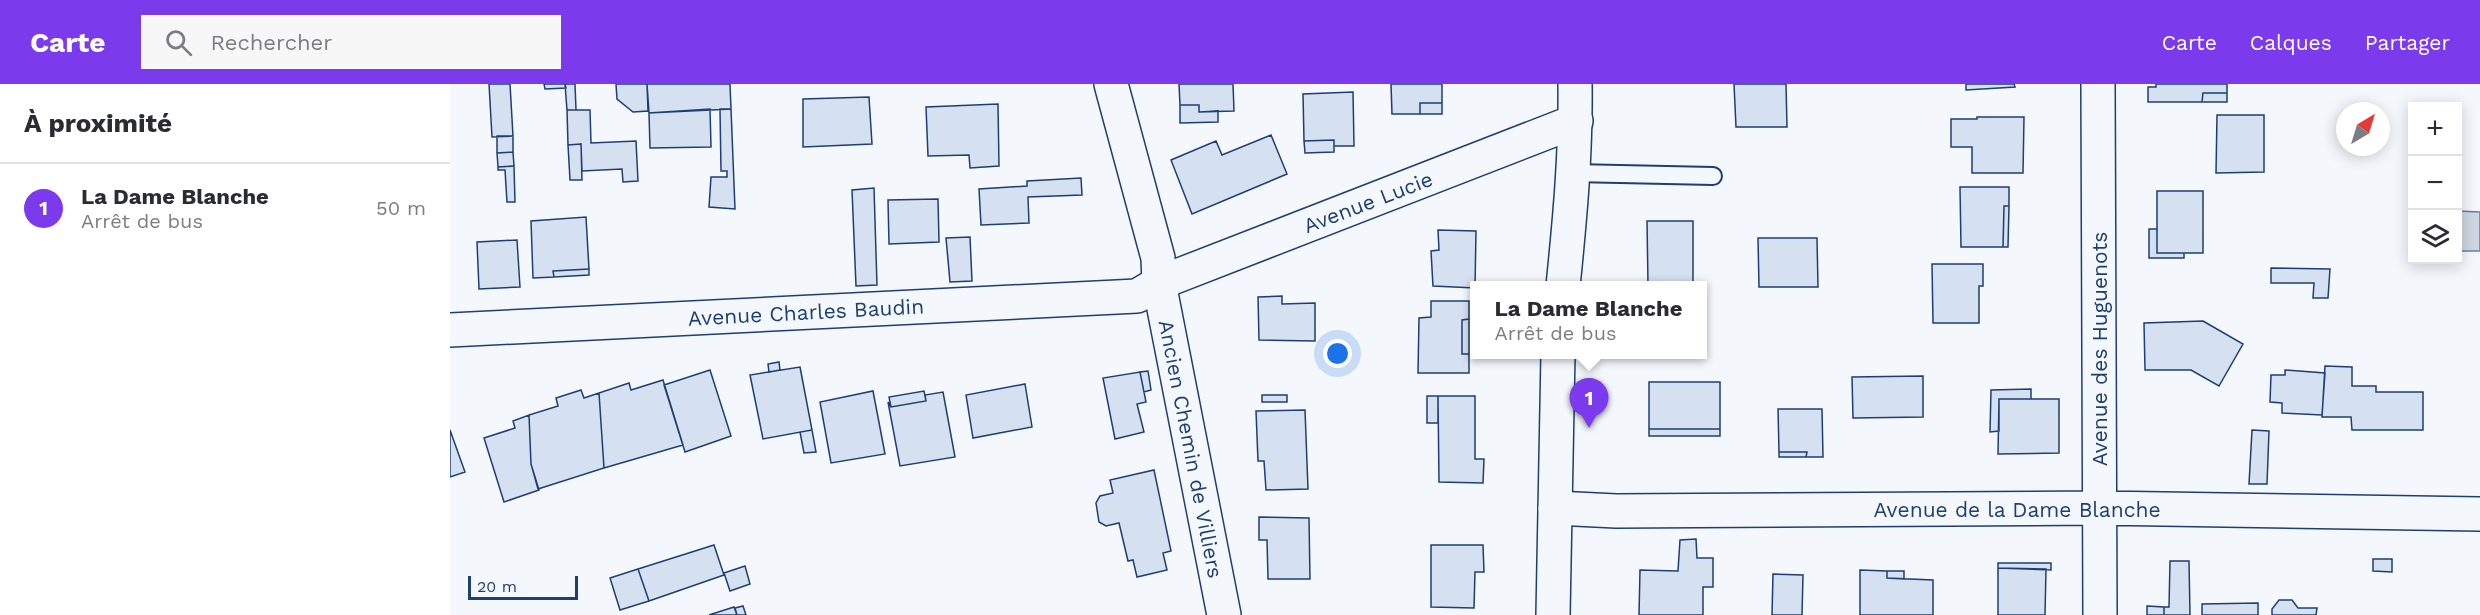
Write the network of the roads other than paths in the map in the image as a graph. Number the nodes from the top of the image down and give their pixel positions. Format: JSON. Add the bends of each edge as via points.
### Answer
{"nodes":[{"id":1,"x":1111,"y":84,"type":"edge"},
{"id":2,"x":1575,"y":84,"type":"edge"},
{"id":3,"x":2098,"y":84,"type":"edge"},
{"id":4,"x":1576,"y":121,"type":"junction"},
{"id":5,"x":1573,"y":173,"type":"junction"},
{"id":6,"x":1713,"y":176,"type":"dead end"},
{"id":7,"x":1563,"y":281,"type":"edge"},
{"id":8,"x":1159,"y":283,"type":"junction"},
{"id":9,"x":450,"y":330,"type":"edge"},
{"id":10,"x":1558,"y":359,"type":"edge"},
{"id":11,"x":1555,"y":508,"type":"junction"},
{"id":12,"x":2100,"y":508,"type":"junction"},
{"id":13,"x":2480,"y":514,"type":"edge"},
{"id":14,"x":1224,"y":615,"type":"edge"},
{"id":15,"x":1553,"y":615,"type":"edge"},
{"id":16,"x":2100,"y":615,"type":"edge"}],
"edges":[{"from":1,"to":8,"type":"street","name":"Ancien Chemin de Villiers","via":[[1158,258]]},
{"from":2,"to":4,"type":"street"},
{"from":3,"to":12,"type":"street","name":"Avenue des Huguenots"},
{"from":4,"to":5,"type":"street"},
{"from":4,"to":8,"type":"street","name":"Avenue Lucie"},
{"from":5,"to":6,"type":"lane"},
{"from":5,"to":7,"type":"street"},
{"from":8,"to":9,"type":"street","name":"Avenue Charles Baudin","via":[[1137,296]]},
{"from":8,"to":14,"type":"street","name":"Ancien Chemin de Villiers"},
{"from":10,"to":11,"type":"street"},
{"from":11,"to":12,"type":"street","name":"Avenue de la Dame Blanche"},
{"from":11,"to":15,"type":"street"},
{"from":12,"to":13,"type":"street","name":"Avenue de la Dame Blanche"},
{"from":12,"to":16,"type":"street","name":"Avenue des Huguenots"}]}
